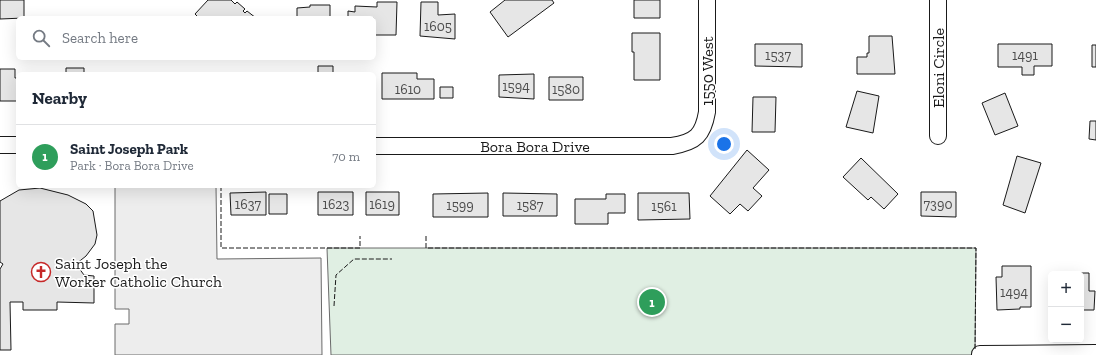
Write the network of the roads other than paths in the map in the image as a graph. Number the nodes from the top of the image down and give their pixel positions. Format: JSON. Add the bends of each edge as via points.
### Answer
{"nodes":[{"id":1,"x":707,"y":0,"type":"edge"},
{"id":2,"x":938,"y":0,"type":"edge"},
{"id":3,"x":938,"y":136,"type":"dead end"},
{"id":4,"x":694,"y":138,"type":"joint"},
{"id":5,"x":0,"y":145,"type":"edge"},
{"id":6,"x":16,"y":145,"type":"edge"},
{"id":7,"x":376,"y":146,"type":"edge"},
{"id":8,"x":980,"y":354,"type":"dead end"},
{"id":9,"x":1087,"y":354,"type":"edge"}],
"edges":[{"from":1,"to":4,"type":"street","name":"1550 West","via":[[707,112],[704,128]]},
{"from":2,"to":3,"type":"street","name":"Eloni Circle"},
{"from":4,"to":7,"type":"street","name":"Bora Bora Drive","via":[[684,144],[672,146]]},
{"from":5,"to":6,"type":"street"},
{"from":8,"to":9,"type":"street"}]}
